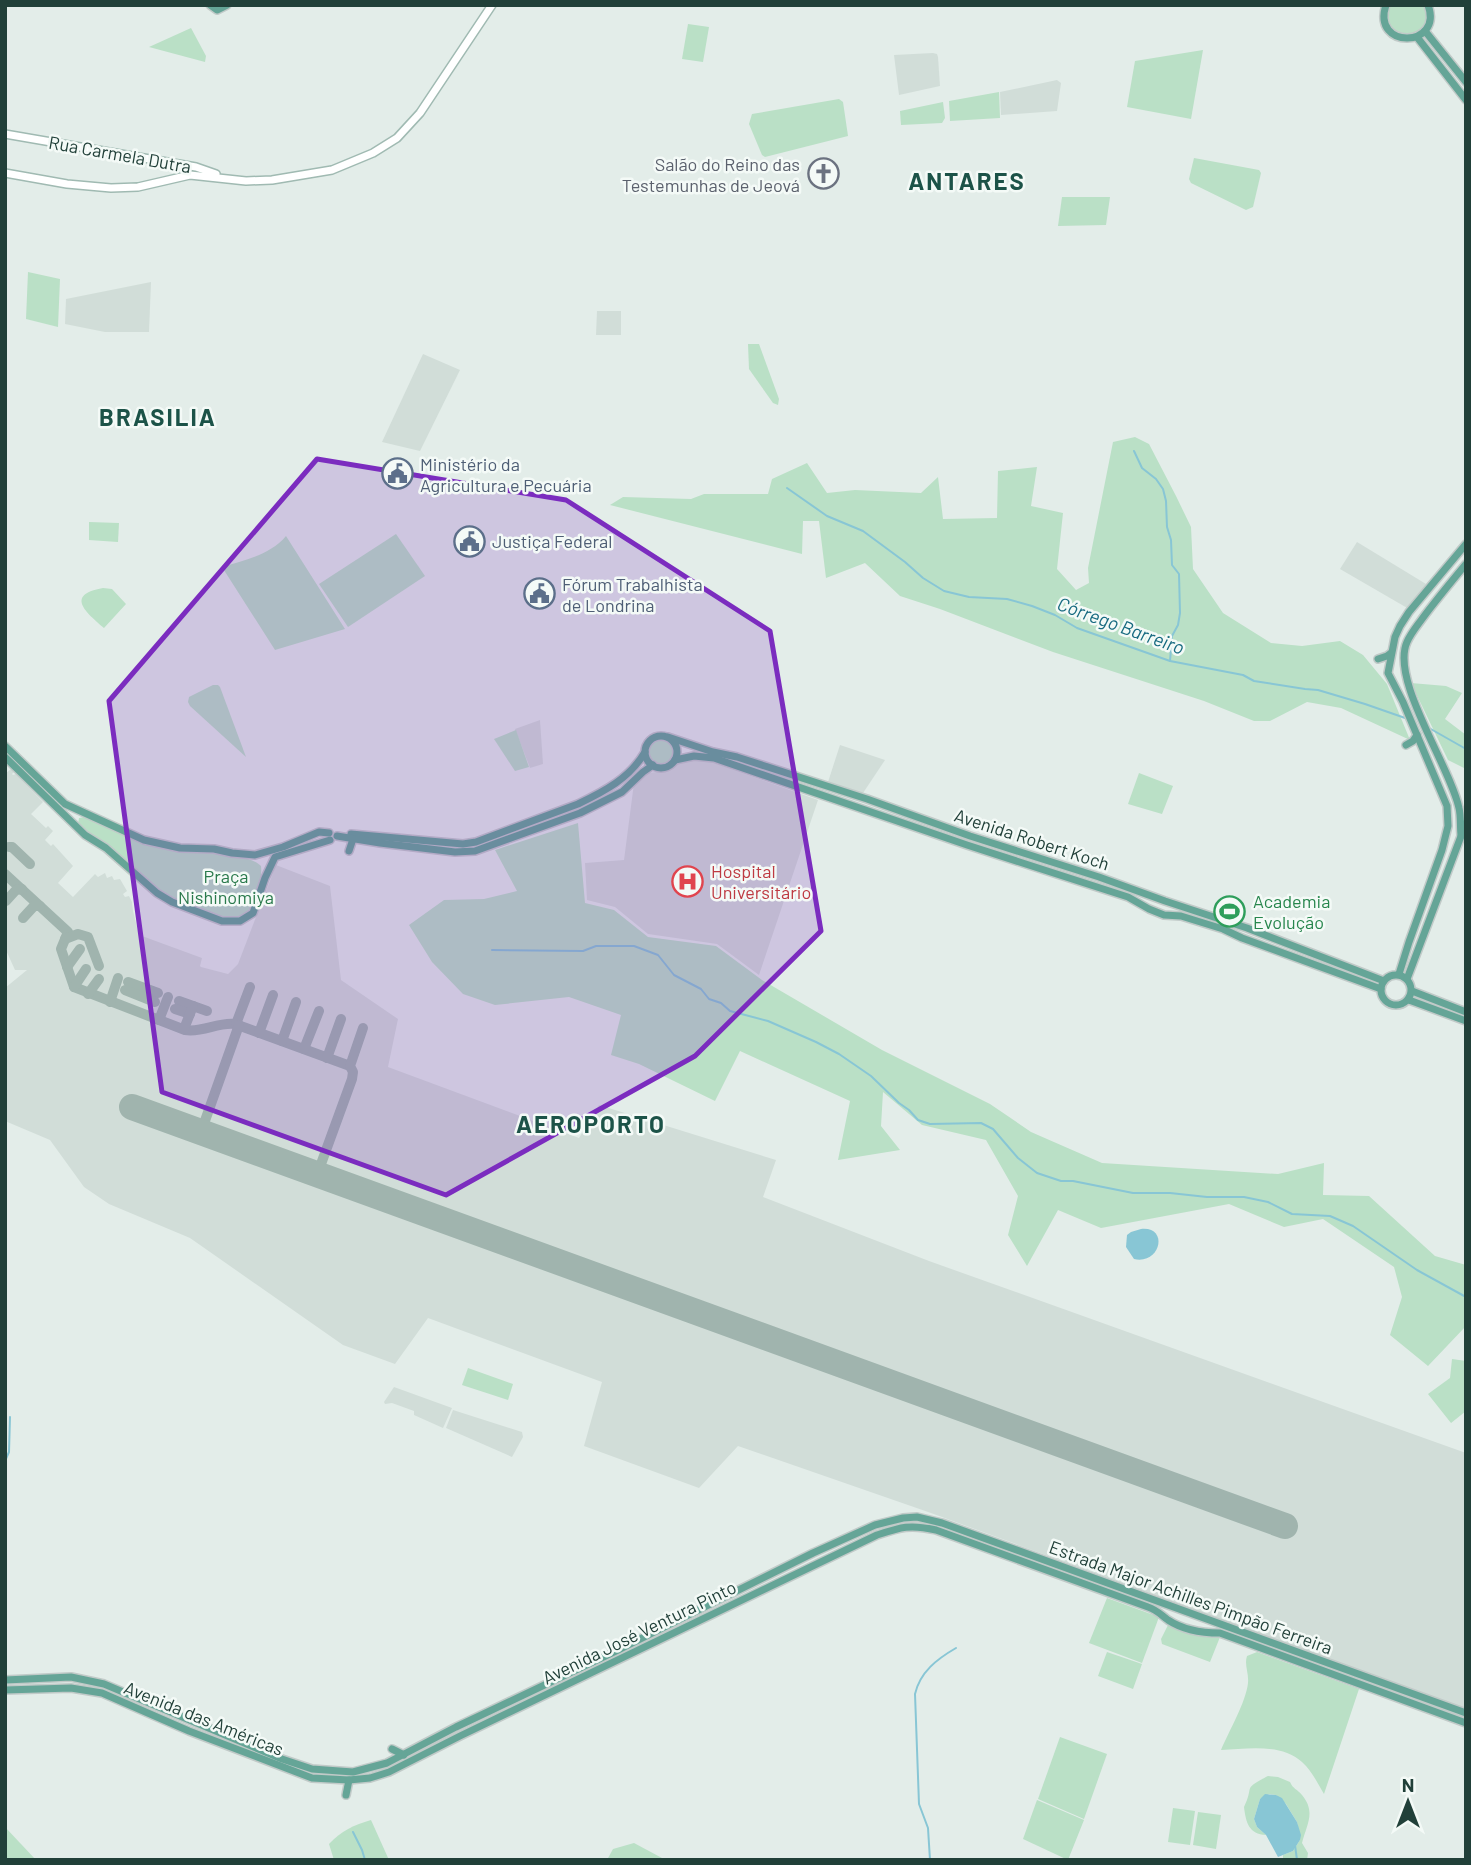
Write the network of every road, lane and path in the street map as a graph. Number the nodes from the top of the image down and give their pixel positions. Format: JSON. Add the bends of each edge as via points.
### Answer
{"nodes":[{"id":1,"x":210,"y":5,"type":"edge"},
{"id":2,"x":227,"y":5,"type":"edge"},
{"id":3,"x":492,"y":5,"type":"edge"},
{"id":4,"x":1386,"y":5,"type":"edge"},
{"id":5,"x":1428,"y":5,"type":"edge"},
{"id":6,"x":1425,"y":31,"type":"junction"},
{"id":7,"x":1417,"y":37,"type":"junction"},
{"id":8,"x":1466,"y":82,"type":"edge"},
{"id":9,"x":1466,"y":100,"type":"edge"},
{"id":10,"x":5,"y":134,"type":"edge"},
{"id":11,"x":167,"y":163,"type":"junction"},
{"id":12,"x":196,"y":167,"type":"junction"},
{"id":13,"x":5,"y":173,"type":"edge"},
{"id":14,"x":190,"y":175,"type":"junction"},
{"id":15,"x":233,"y":179,"type":"junction"},
{"id":16,"x":160,"y":182,"type":"junction"},
{"id":17,"x":1466,"y":544,"type":"edge"},
{"id":18,"x":1466,"y":564,"type":"edge"},
{"id":19,"x":1391,"y":653,"type":"junction"},
{"id":20,"x":1378,"y":659,"type":"dead end"},
{"id":21,"x":1417,"y":735,"type":"junction"},
{"id":22,"x":668,"y":737,"type":"junction"},
{"id":23,"x":1406,"y":745,"type":"dead end"},
{"id":24,"x":5,"y":746,"type":"edge"},
{"id":25,"x":645,"y":752,"type":"junction"},
{"id":26,"x":5,"y":757,"type":"edge"},
{"id":27,"x":734,"y":757,"type":"junction"},
{"id":28,"x":675,"y":760,"type":"junction"},
{"id":29,"x":653,"y":765,"type":"junction"},
{"id":30,"x":732,"y":765,"type":"junction"},
{"id":31,"x":1456,"y":769,"type":"dead end"},
{"id":32,"x":1449,"y":779,"type":"junction"},
{"id":33,"x":53,"y":804,"type":"junction"},
{"id":34,"x":68,"y":806,"type":"junction"},
{"id":35,"x":79,"y":811,"type":"junction"},
{"id":36,"x":73,"y":823,"type":"junction"},
{"id":37,"x":1466,"y":823,"type":"edge"},
{"id":38,"x":391,"y":829,"type":"dead end"},
{"id":39,"x":333,"y":835,"type":"junction"},
{"id":40,"x":1461,"y":835,"type":"junction"},
{"id":41,"x":389,"y":838,"type":"junction"},
{"id":42,"x":353,"y":839,"type":"junction"},
{"id":43,"x":285,"y":850,"type":"junction"},
{"id":44,"x":349,"y":851,"type":"dead end"},
{"id":45,"x":255,"y":855,"type":"junction"},
{"id":46,"x":265,"y":878,"type":"junction"},
{"id":47,"x":1165,"y":901,"type":"junction"},
{"id":48,"x":1164,"y":915,"type":"junction"},
{"id":49,"x":1417,"y":920,"type":"junction"},
{"id":50,"x":1424,"y":930,"type":"junction"},
{"id":51,"x":1399,"y":974,"type":"junction"},
{"id":52,"x":1407,"y":979,"type":"junction"},
{"id":53,"x":1384,"y":981,"type":"junction"},
{"id":54,"x":1381,"y":989,"type":"junction"},
{"id":55,"x":1410,"y":996,"type":"junction"},
{"id":56,"x":1466,"y":1012,"type":"edge"},
{"id":57,"x":1466,"y":1021,"type":"edge"},
{"id":58,"x":904,"y":1522,"type":"junction"},
{"id":59,"x":823,"y":1549,"type":"junction"},
{"id":60,"x":813,"y":1553,"type":"junction"},
{"id":61,"x":827,"y":1559,"type":"junction"},
{"id":62,"x":817,"y":1563,"type":"junction"},
{"id":63,"x":1185,"y":1611,"type":"junction"},
{"id":64,"x":1166,"y":1617,"type":"junction"},
{"id":65,"x":1208,"y":1619,"type":"junction"},
{"id":66,"x":1207,"y":1633,"type":"junction"},
{"id":67,"x":1248,"y":1634,"type":"junction"},
{"id":68,"x":1245,"y":1643,"type":"junction"},
{"id":69,"x":5,"y":1680,"type":"edge"},
{"id":70,"x":1363,"y":1686,"type":"junction"},
{"id":71,"x":1397,"y":1688,"type":"junction"},
{"id":72,"x":5,"y":1690,"type":"edge"},
{"id":73,"x":1466,"y":1713,"type":"edge"},
{"id":74,"x":1466,"y":1723,"type":"edge"},
{"id":75,"x":392,"y":1749,"type":"dead end"},
{"id":76,"x":404,"y":1755,"type":"junction"},
{"id":77,"x":388,"y":1767,"type":"junction"},
{"id":78,"x":349,"y":1780,"type":"junction"},
{"id":79,"x":346,"y":1795,"type":"dead end"}],
"edges":[{"from":1,"to":2,"type":"main road","via":[[218,10]]},
{"from":3,"to":15,"type":"main road","via":[[420,113],[397,138],[332,170],[272,180]]},
{"from":4,"to":7,"type":"main road","via":[[1384,19],[1389,31],[1402,38]]},
{"from":5,"to":6,"type":"main road","via":[[1431,19]]},
{"from":6,"to":7,"type":"main road"},
{"from":6,"to":8,"type":"main road"},
{"from":7,"to":9,"type":"main road"},
{"from":10,"to":11,"type":"main road","name":"Rua Carmela Dutra"},
{"from":11,"to":12,"type":"main road","name":"Rua Carmela Dutra"},
{"from":11,"to":16,"type":"main road","via":[[169,174]]},
{"from":12,"to":14,"type":"main road"},
{"from":12,"to":15,"type":"main road","name":"Rua Carmela Dutra"},
{"from":13,"to":16,"type":"main road","via":[[111,188]]},
{"from":14,"to":15,"type":"main road"},
{"from":14,"to":16,"type":"main road"},
{"from":17,"to":19,"type":"main road","via":[[1403,621]]},
{"from":18,"to":32,"type":"main road","via":[[1409,637],[1404,657],[1405,675]]},
{"from":19,"to":20,"type":"main road"},
{"from":19,"to":21,"type":"main road","via":[[1388,673]]},
{"from":21,"to":23,"type":"main road"},
{"from":21,"to":49,"type":"main road","via":[[1447,806],[1448,826]]},
{"from":22,"to":25,"type":"main road","via":[[651,740]]},
{"from":22,"to":27,"type":"main road","name":"Avenida Robert Koch"},
{"from":22,"to":28,"type":"main road","via":[[677,750]]},
{"from":24,"to":34,"type":"main road"},
{"from":25,"to":29,"type":"main road"},
{"from":25,"to":41,"type":"main road","via":[[619,783],[591,798],[476,842],[463,845]]},
{"from":26,"to":33,"type":"main road"},
{"from":27,"to":30,"type":"main road"},
{"from":27,"to":47,"type":"main road","name":"Avenida Robert Koch"},
{"from":28,"to":29,"type":"main road","via":[[663,768]]},
{"from":28,"to":30,"type":"main road","name":"Avenida Robert Koch","via":[[702,756]]},
{"from":29,"to":42,"type":"main road","via":[[622,792],[580,813],[475,850],[455,852]]},
{"from":30,"to":48,"type":"main road","name":"Avenida Robert Koch","via":[[1128,897]]},
{"from":31,"to":32,"type":"main road"},
{"from":32,"to":40,"type":"main road","via":[[1460,809]]},
{"from":33,"to":34,"type":"main road","via":[[64,810]]},
{"from":33,"to":36,"type":"main road"},
{"from":34,"to":35,"type":"main road"},
{"from":35,"to":36,"type":"main road"},
{"from":35,"to":45,"type":"main road","via":[[171,847]]},
{"from":36,"to":46,"type":"main road","via":[[157,893],[222,921],[240,921],[253,913]]},
{"from":37,"to":40,"type":"main road"},
{"from":38,"to":41,"type":"main road"},
{"from":39,"to":41,"type":"main road"},
{"from":39,"to":42,"type":"main road"},
{"from":39,"to":43,"type":"main road"},
{"from":40,"to":50,"type":"main road"},
{"from":42,"to":44,"type":"main road"},
{"from":43,"to":45,"type":"main road"},
{"from":43,"to":46,"type":"main road","via":[[275,857]]},
{"from":45,"to":46,"type":"main road","via":[[264,865]]},
{"from":47,"to":48,"type":"main road"},
{"from":47,"to":53,"type":"main road","name":"Avenida Robert Koch"},
{"from":48,"to":54,"type":"main road","name":"Avenida Robert Koch","via":[[1223,929]]},
{"from":49,"to":50,"type":"main road","via":[[1426,918]]},
{"from":49,"to":51,"type":"main road"},
{"from":50,"to":52,"type":"main road"},
{"from":51,"to":52,"type":"main road"},
{"from":51,"to":53,"type":"main road"},
{"from":52,"to":55,"type":"main road"},
{"from":53,"to":54,"type":"main road"},
{"from":54,"to":55,"type":"main road","via":[[1391,1004],[1401,1005]]},
{"from":55,"to":56,"type":"main road"},
{"from":55,"to":57,"type":"main road"},
{"from":58,"to":59,"type":"main road","name":"Avenida José Ventura Pinto","via":[[875,1525]]},
{"from":58,"to":61,"type":"main road","name":"Avenida José Ventura Pinto"},
{"from":58,"to":63,"type":"main road","name":"Estrada Major Achilles Pimpão Ferreira","via":[[917,1517],[942,1523]]},
{"from":58,"to":64,"type":"main road","name":"Estrada Major Achilles Pimpão Ferreira"},
{"from":59,"to":60,"type":"main road","name":"Avenida José Ventura Pinto"},
{"from":59,"to":61,"type":"main road"},
{"from":60,"to":62,"type":"main road"},
{"from":60,"to":76,"type":"main road","name":"Avenida José Ventura Pinto"},
{"from":61,"to":62,"type":"main road","name":"Avenida José Ventura Pinto"},
{"from":62,"to":77,"type":"main road","name":"Avenida José Ventura Pinto"},
{"from":63,"to":64,"type":"main road"},
{"from":63,"to":65,"type":"main road","name":"Estrada Major Achilles Pimpão Ferreira"},
{"from":64,"to":66,"type":"main road","name":"Estrada Major Achilles Pimpão Ferreira"},
{"from":65,"to":66,"type":"main road"},
{"from":65,"to":67,"type":"main road","name":"Estrada Major Achilles Pimpão Ferreira"},
{"from":66,"to":68,"type":"main road","name":"Estrada Major Achilles Pimpão Ferreira"},
{"from":67,"to":68,"type":"main road"},
{"from":67,"to":71,"type":"main road","name":"Estrada Major Achilles Pimpão Ferreira"},
{"from":68,"to":70,"type":"main road","name":"Estrada Major Achilles Pimpão Ferreira"},
{"from":69,"to":77,"type":"main road","name":"Avenida das Américas","via":[[71,1677],[104,1684],[312,1769],[353,1772]]},
{"from":70,"to":71,"type":"main road"},
{"from":70,"to":74,"type":"main road","name":"Estrada Major Achilles Pimpão Ferreira"},
{"from":71,"to":73,"type":"main road","name":"Estrada Major Achilles Pimpão Ferreira"},
{"from":72,"to":78,"type":"main road","name":"Avenida das Américas","via":[[71,1688],[102,1693],[312,1779]]},
{"from":75,"to":76,"type":"main road"},
{"from":76,"to":77,"type":"main road","name":"Avenida José Ventura Pinto"},
{"from":77,"to":78,"type":"main road","name":"Avenida das Américas","via":[[370,1778]]},
{"from":78,"to":79,"type":"main road"}]}
